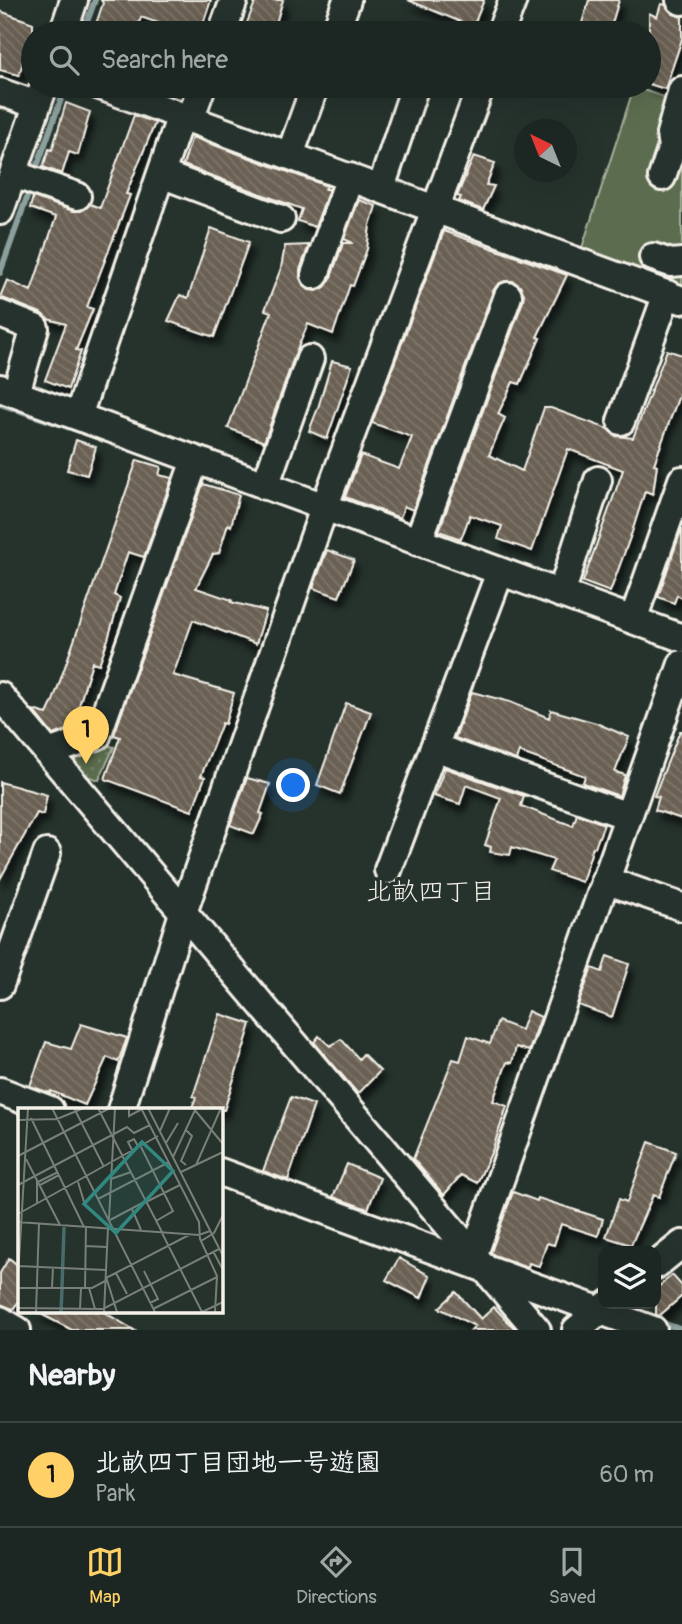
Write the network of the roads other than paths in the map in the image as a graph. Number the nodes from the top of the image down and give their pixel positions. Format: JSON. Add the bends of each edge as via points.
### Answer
{"nodes":[{"id":1,"x":74,"y":0,"type":"edge"},
{"id":2,"x":234,"y":0,"type":"edge"},
{"id":3,"x":347,"y":0,"type":"edge"},
{"id":4,"x":513,"y":0,"type":"edge"},
{"id":5,"x":67,"y":21,"type":"edge"},
{"id":6,"x":226,"y":21,"type":"edge"},
{"id":7,"x":339,"y":21,"type":"edge"},
{"id":8,"x":505,"y":21,"type":"edge"},
{"id":9,"x":682,"y":90,"type":"edge"},
{"id":10,"x":0,"y":92,"type":"edge"},
{"id":11,"x":21,"y":94,"type":"edge"},
{"id":12,"x":40,"y":98,"type":"edge"},
{"id":13,"x":133,"y":98,"type":"edge"},
{"id":14,"x":196,"y":98,"type":"edge"},
{"id":15,"x":311,"y":98,"type":"edge"},
{"id":16,"x":411,"y":98,"type":"edge"},
{"id":17,"x":477,"y":98,"type":"edge"},
{"id":18,"x":186,"y":117,"type":"junction"},
{"id":19,"x":677,"y":148,"type":"edge"},
{"id":20,"x":290,"y":155,"type":"junction"},
{"id":21,"x":13,"y":174,"type":"junction"},
{"id":22,"x":161,"y":174,"type":"junction"},
{"id":23,"x":350,"y":177,"type":"junction"},
{"id":24,"x":662,"y":177,"type":"dead end"},
{"id":25,"x":381,"y":188,"type":"junction"},
{"id":26,"x":77,"y":196,"type":"dead end"},
{"id":27,"x":1,"y":207,"type":"edge"},
{"id":28,"x":436,"y":208,"type":"junction"},
{"id":29,"x":281,"y":219,"type":"dead end"},
{"id":30,"x":653,"y":257,"type":"dead end"},
{"id":31,"x":682,"y":262,"type":"edge"},
{"id":32,"x":316,"y":275,"type":"dead end"},
{"id":33,"x":508,"y":296,"type":"dead end"},
{"id":34,"x":674,"y":297,"type":"edge"},
{"id":35,"x":0,"y":314,"type":"edge"},
{"id":36,"x":310,"y":359,"type":"dead end"},
{"id":37,"x":8,"y":390,"type":"edge"},
{"id":38,"x":78,"y":416,"type":"junction"},
{"id":39,"x":621,"y":421,"type":"dead end"},
{"id":40,"x":195,"y":460,"type":"junction"},
{"id":41,"x":598,"y":480,"type":"dead end"},
{"id":42,"x":682,"y":480,"type":"edge"},
{"id":43,"x":265,"y":486,"type":"junction"},
{"id":44,"x":324,"y":508,"type":"junction"},
{"id":45,"x":418,"y":542,"type":"junction"},
{"id":46,"x":500,"y":572,"type":"junction"},
{"id":47,"x":561,"y":594,"type":"junction"},
{"id":48,"x":633,"y":620,"type":"junction"},
{"id":49,"x":682,"y":638,"type":"edge"},
{"id":50,"x":682,"y":664,"type":"edge"},
{"id":51,"x":677,"y":693,"type":"edge"},
{"id":52,"x":0,"y":696,"type":"edge"},
{"id":53,"x":434,"y":747,"type":"junction"},
{"id":54,"x":48,"y":753,"type":"junction"},
{"id":55,"x":628,"y":816,"type":"junction"},
{"id":56,"x":47,"y":853,"type":"dead end"},
{"id":57,"x":388,"y":870,"type":"dead end"},
{"id":58,"x":606,"y":880,"type":"junction"},
{"id":59,"x":682,"y":907,"type":"edge"},
{"id":60,"x":181,"y":919,"type":"junction"},
{"id":61,"x":0,"y":985,"type":"edge"},
{"id":62,"x":0,"y":1091,"type":"edge"},
{"id":63,"x":45,"y":1108,"type":"edge"},
{"id":64,"x":122,"y":1108,"type":"edge"},
{"id":65,"x":222,"y":1173,"type":"edge"},
{"id":66,"x":682,"y":1244,"type":"edge"},
{"id":67,"x":661,"y":1261,"type":"edge"},
{"id":68,"x":478,"y":1262,"type":"junction"},
{"id":69,"x":598,"y":1305,"type":"edge"},
{"id":70,"x":602,"y":1309,"type":"edge"},
{"id":71,"x":608,"y":1309,"type":"edge"},
{"id":72,"x":0,"y":1320,"type":"edge"},
{"id":73,"x":17,"y":1330,"type":"edge"},
{"id":74,"x":537,"y":1330,"type":"edge"},
{"id":75,"x":576,"y":1330,"type":"edge"},
{"id":76,"x":653,"y":1330,"type":"edge"}],
"edges":[{"from":1,"to":5,"type":"street"},
{"from":2,"to":6,"type":"street"},
{"from":3,"to":7,"type":"street"},
{"from":4,"to":8,"type":"street"},
{"from":9,"to":19,"type":"street","via":[[670,134]]},
{"from":10,"to":11,"type":"street"},
{"from":12,"to":21,"type":"street"},
{"from":13,"to":18,"type":"street"},
{"from":14,"to":18,"type":"street"},
{"from":15,"to":20,"type":"street"},
{"from":16,"to":25,"type":"street"},
{"from":17,"to":28,"type":"street"},
{"from":18,"to":20,"type":"street"},
{"from":18,"to":22,"type":"street"},
{"from":19,"to":24,"type":"street"},
{"from":20,"to":23,"type":"street"},
{"from":21,"to":26,"type":"street"},
{"from":21,"to":27,"type":"street"},
{"from":22,"to":29,"type":"street"},
{"from":22,"to":38,"type":"street"},
{"from":23,"to":25,"type":"street"},
{"from":23,"to":32,"type":"street"},
{"from":25,"to":28,"type":"street"},
{"from":28,"to":34,"type":"street"},
{"from":28,"to":44,"type":"street"},
{"from":30,"to":31,"type":"street"},
{"from":33,"to":45,"type":"street"},
{"from":34,"to":39,"type":"street"},
{"from":35,"to":37,"type":"street","via":[[35,328]]},
{"from":36,"to":43,"type":"street"},
{"from":37,"to":38,"type":"street"},
{"from":38,"to":40,"type":"street"},
{"from":40,"to":43,"type":"street"},
{"from":40,"to":54,"type":"street","via":[[97,736]]},
{"from":41,"to":47,"type":"street"},
{"from":42,"to":48,"type":"street"},
{"from":43,"to":44,"type":"street"},
{"from":44,"to":45,"type":"street"},
{"from":44,"to":60,"type":"street"},
{"from":45,"to":46,"type":"street"},
{"from":46,"to":47,"type":"street"},
{"from":46,"to":53,"type":"street"},
{"from":47,"to":48,"type":"street"},
{"from":48,"to":49,"type":"street"},
{"from":50,"to":51,"type":"street"},
{"from":51,"to":55,"type":"street"},
{"from":52,"to":54,"type":"street"},
{"from":53,"to":55,"type":"street"},
{"from":53,"to":57,"type":"street"},
{"from":54,"to":60,"type":"street"},
{"from":55,"to":58,"type":"street"},
{"from":56,"to":61,"type":"street"},
{"from":58,"to":59,"type":"street"},
{"from":58,"to":68,"type":"street"},
{"from":60,"to":64,"type":"street"},
{"from":60,"to":68,"type":"street"},
{"from":62,"to":63,"type":"street"},
{"from":65,"to":68,"type":"street"},
{"from":66,"to":67,"type":"street"},
{"from":68,"to":69,"type":"street"},
{"from":68,"to":74,"type":"street"},
{"from":70,"to":75,"type":"street"},
{"from":71,"to":76,"type":"street"},
{"from":72,"to":73,"type":"street"}]}
